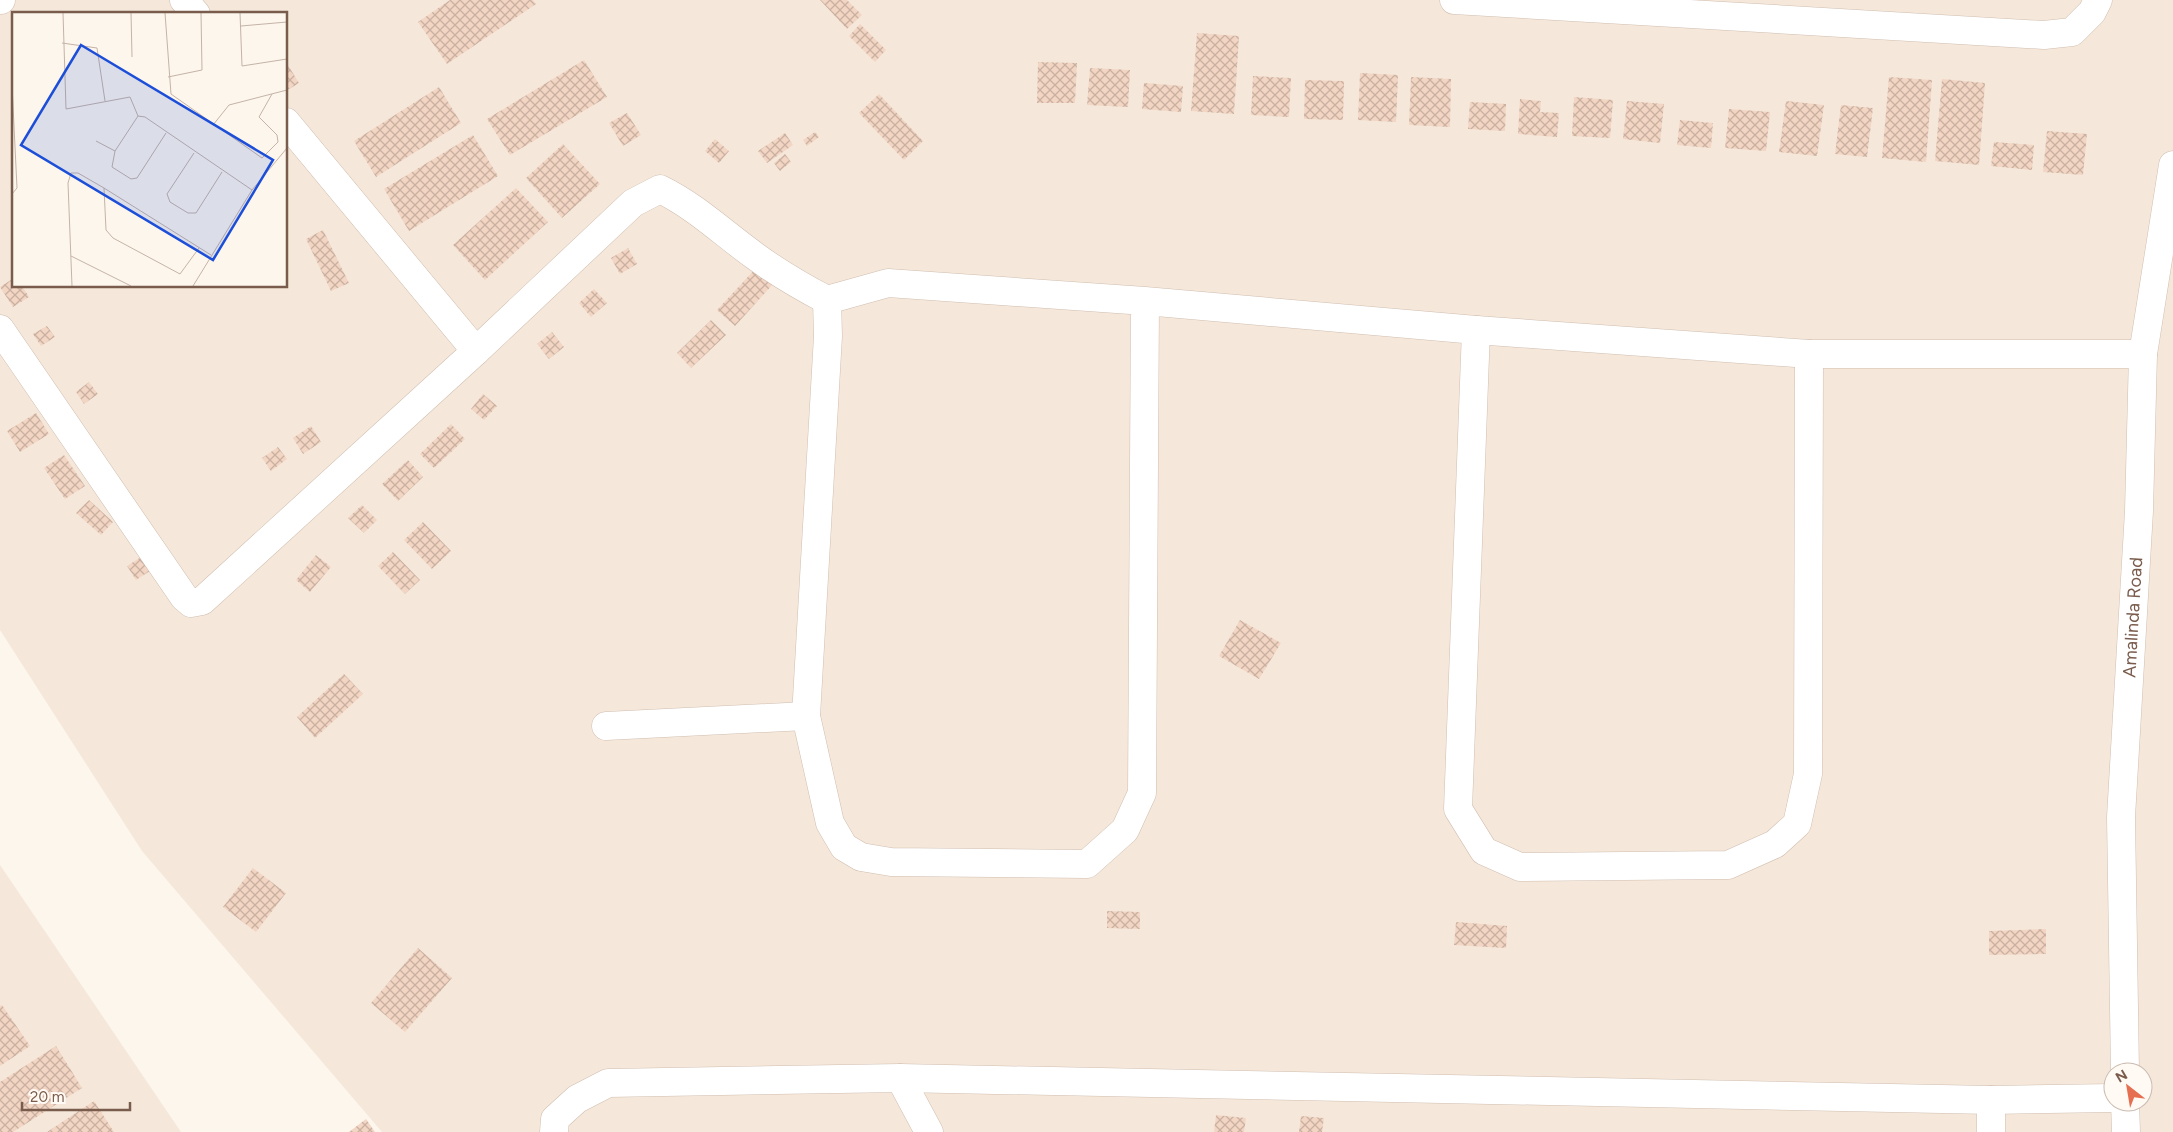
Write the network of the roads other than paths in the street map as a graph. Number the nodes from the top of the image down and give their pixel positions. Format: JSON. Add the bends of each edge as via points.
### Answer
{"nodes":[{"id":1,"x":184,"y":0,"type":"edge"},
{"id":2,"x":1454,"y":0,"type":"edge"},
{"id":3,"x":2098,"y":0,"type":"edge"},
{"id":4,"x":1493,"y":1,"type":"edge"},
{"id":5,"x":194,"y":12,"type":"edge"},
{"id":6,"x":288,"y":124,"type":"edge"},
{"id":7,"x":2173,"y":165,"type":"edge"},
{"id":8,"x":827,"y":300,"type":"junction"},
{"id":9,"x":1145,"y":301,"type":"junction"},
{"id":10,"x":0,"y":329,"type":"edge"},
{"id":11,"x":1476,"y":330,"type":"junction"},
{"id":12,"x":476,"y":350,"type":"junction"},
{"id":13,"x":1809,"y":354,"type":"junction"},
{"id":14,"x":2143,"y":354,"type":"junction"},
{"id":15,"x":806,"y":716,"type":"junction"},
{"id":16,"x":606,"y":726,"type":"dead end"},
{"id":17,"x":2125,"y":1062,"type":"edge"},
{"id":18,"x":900,"y":1078,"type":"junction"},
{"id":19,"x":2103,"y":1098,"type":"edge"},
{"id":20,"x":1991,"y":1100,"type":"junction"},
{"id":21,"x":2125,"y":1112,"type":"edge"},
{"id":22,"x":554,"y":1132,"type":"edge"},
{"id":23,"x":928,"y":1132,"type":"edge"},
{"id":24,"x":1991,"y":1132,"type":"edge"},
{"id":25,"x":2126,"y":1132,"type":"edge"}],
"edges":[{"from":1,"to":5,"type":"street"},
{"from":2,"to":4,"type":"street"},
{"from":3,"to":4,"type":"street","via":[[2092,12],[2072,32],[2044,35]]},
{"from":6,"to":12,"type":"street"},
{"from":7,"to":14,"type":"street","name":"Amalinda Road"},
{"from":8,"to":9,"type":"street","via":[[888,283]]},
{"from":8,"to":12,"type":"street","via":[[755,257],[680,199],[660,189],[633,203]]},
{"from":8,"to":15,"type":"street","via":[[828,336]]},
{"from":9,"to":11,"type":"street"},
{"from":9,"to":15,"type":"street","via":[[1142,793],[1125,830],[1087,864],[891,862],[861,858],[844,847],[830,822]]},
{"from":10,"to":12,"type":"street","via":[[191,603],[202,601]]},
{"from":11,"to":13,"type":"street"},
{"from":11,"to":13,"type":"street","via":[[1458,809],[1484,851],[1520,867],[1728,865],[1775,844],[1797,824],[1808,774]]},
{"from":13,"to":14,"type":"street"},
{"from":14,"to":17,"type":"street","name":"Amalinda Road","via":[[2140,511],[2121,817]]},
{"from":15,"to":16,"type":"street"},
{"from":18,"to":20,"type":"street"},
{"from":18,"to":22,"type":"street","via":[[608,1082],[577,1099],[555,1119]]},
{"from":18,"to":23,"type":"street"},
{"from":19,"to":20,"type":"street"},
{"from":20,"to":24,"type":"street"},
{"from":21,"to":25,"type":"street"}]}
